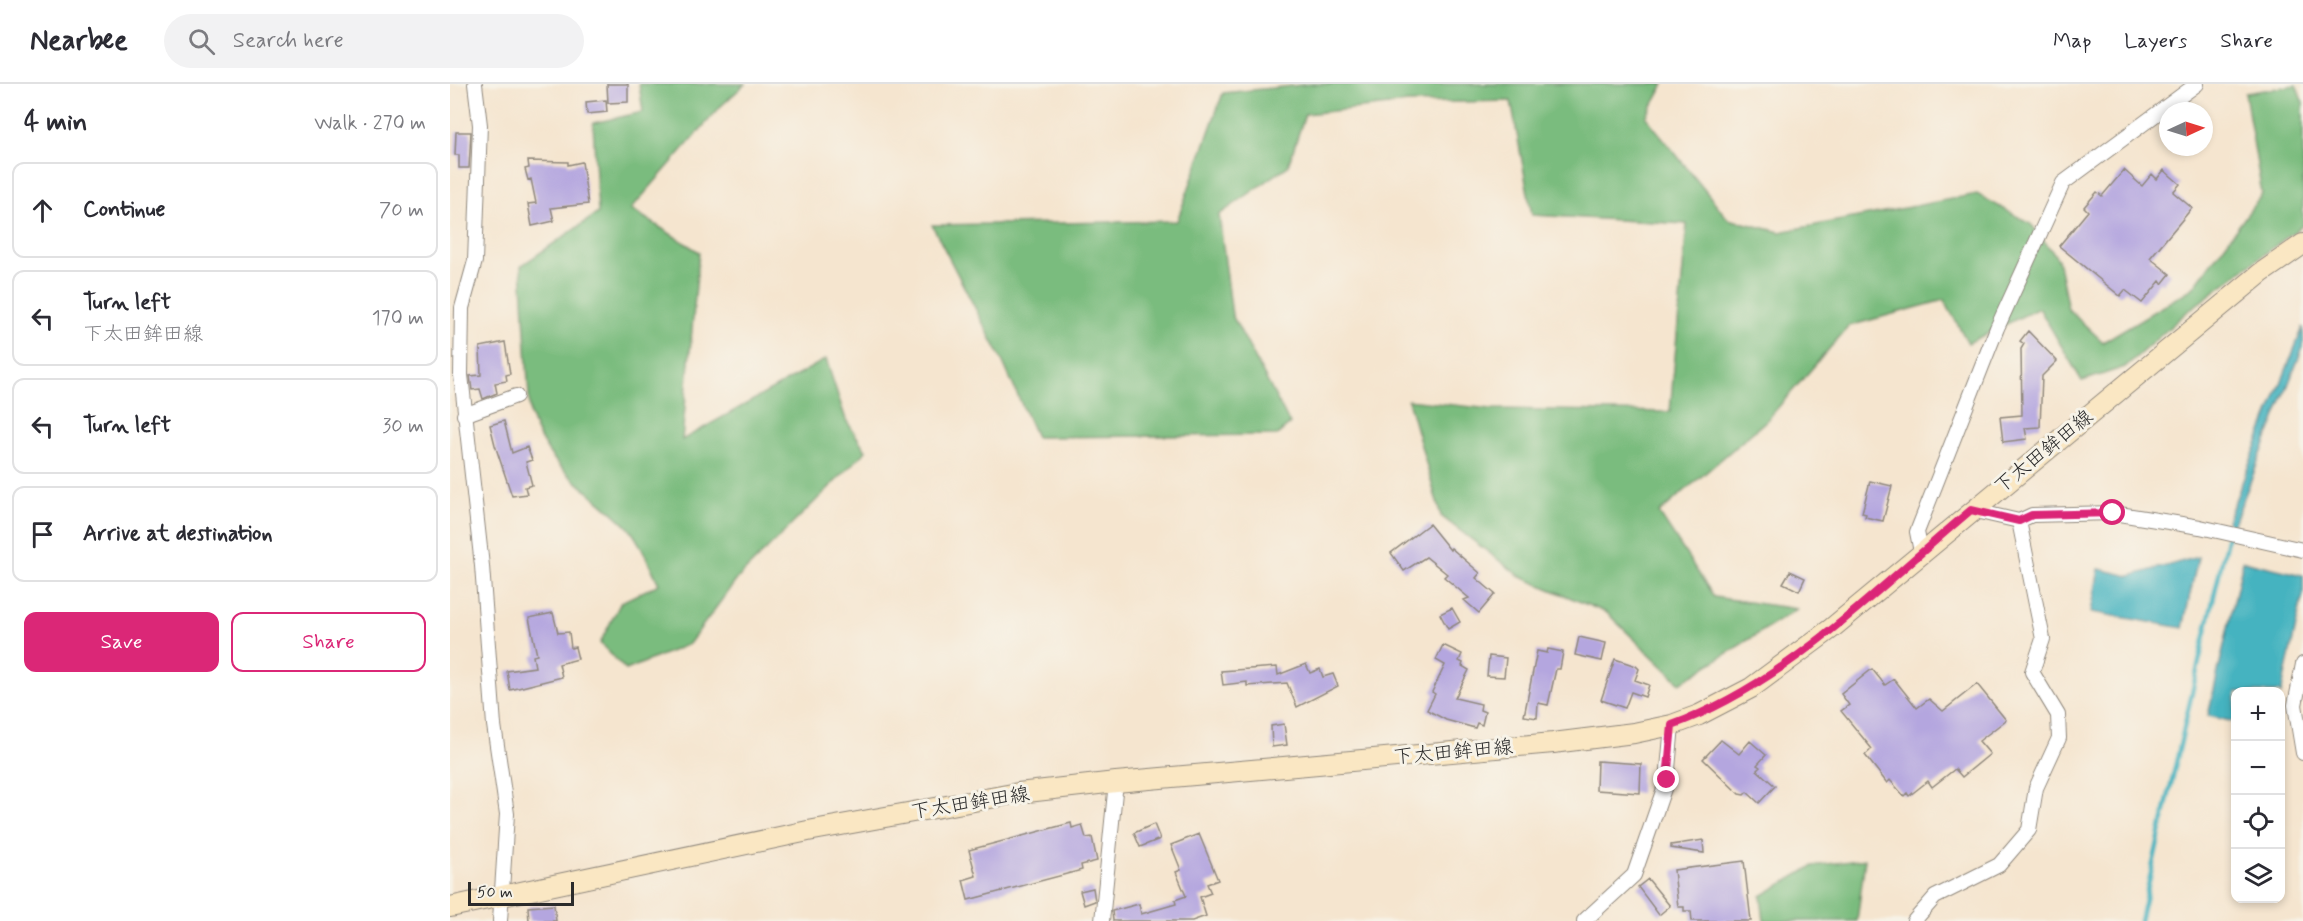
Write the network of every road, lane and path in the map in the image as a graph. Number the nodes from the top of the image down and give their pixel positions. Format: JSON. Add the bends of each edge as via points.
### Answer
{"nodes":[{"id":1,"x":475,"y":84,"type":"edge"},
{"id":2,"x":2197,"y":84,"type":"edge"},
{"id":3,"x":2303,"y":244,"type":"edge"},
{"id":4,"x":516,"y":396,"type":"dead end"},
{"id":5,"x":464,"y":415,"type":"junction"},
{"id":6,"x":1971,"y":510,"type":"junction"},
{"id":7,"x":2019,"y":521,"type":"junction"},
{"id":8,"x":2303,"y":550,"type":"edge"},
{"id":9,"x":1921,"y":552,"type":"junction"},
{"id":10,"x":2303,"y":664,"type":"edge"},
{"id":11,"x":1672,"y":725,"type":"junction"},
{"id":12,"x":2303,"y":753,"type":"edge"},
{"id":13,"x":1116,"y":782,"type":"junction"},
{"id":14,"x":501,"y":896,"type":"junction"},
{"id":15,"x":450,"y":907,"type":"edge"},
{"id":16,"x":500,"y":921,"type":"edge"},
{"id":17,"x":1102,"y":921,"type":"edge"},
{"id":18,"x":1584,"y":921,"type":"edge"},
{"id":19,"x":1914,"y":921,"type":"edge"}],
"edges":[{"from":1,"to":5,"type":"street","via":[[480,125],[475,261],[462,308]]},
{"from":2,"to":9,"type":"street","via":[[2063,183],[1997,328],[1917,532]]},
{"from":3,"to":6,"type":"main road","name":"下太田鉾田線","via":[[2261,273]]},
{"from":4,"to":5,"type":"street"},
{"from":5,"to":14,"type":"street","via":[[482,566],[494,725],[507,814]]},
{"from":6,"to":7,"type":"street"},
{"from":6,"to":9,"type":"main road","name":"下太田鉾田線"},
{"from":7,"to":8,"type":"street","via":[[2032,515],[2113,513]]},
{"from":7,"to":19,"type":"street","via":[[2043,639],[2032,672],[2058,715],[2059,738],[2036,788],[2029,830],[1999,865],[1935,897]]},
{"from":9,"to":11,"type":"main road","name":"下太田鉾田線","via":[[1832,628],[1751,688]]},
{"from":10,"to":12,"type":"street","via":[[2295,705]]},
{"from":11,"to":13,"type":"main road","name":"下太田鉾田線","via":[[1554,743]]},
{"from":11,"to":18,"type":"street","via":[[1667,780],[1634,875]]},
{"from":13,"to":14,"type":"main road","name":"下太田鉾田線","via":[[887,815]]},
{"from":13,"to":17,"type":"street"},
{"from":14,"to":15,"type":"main road","name":"下太田鉾田線"},
{"from":14,"to":16,"type":"street"}]}
